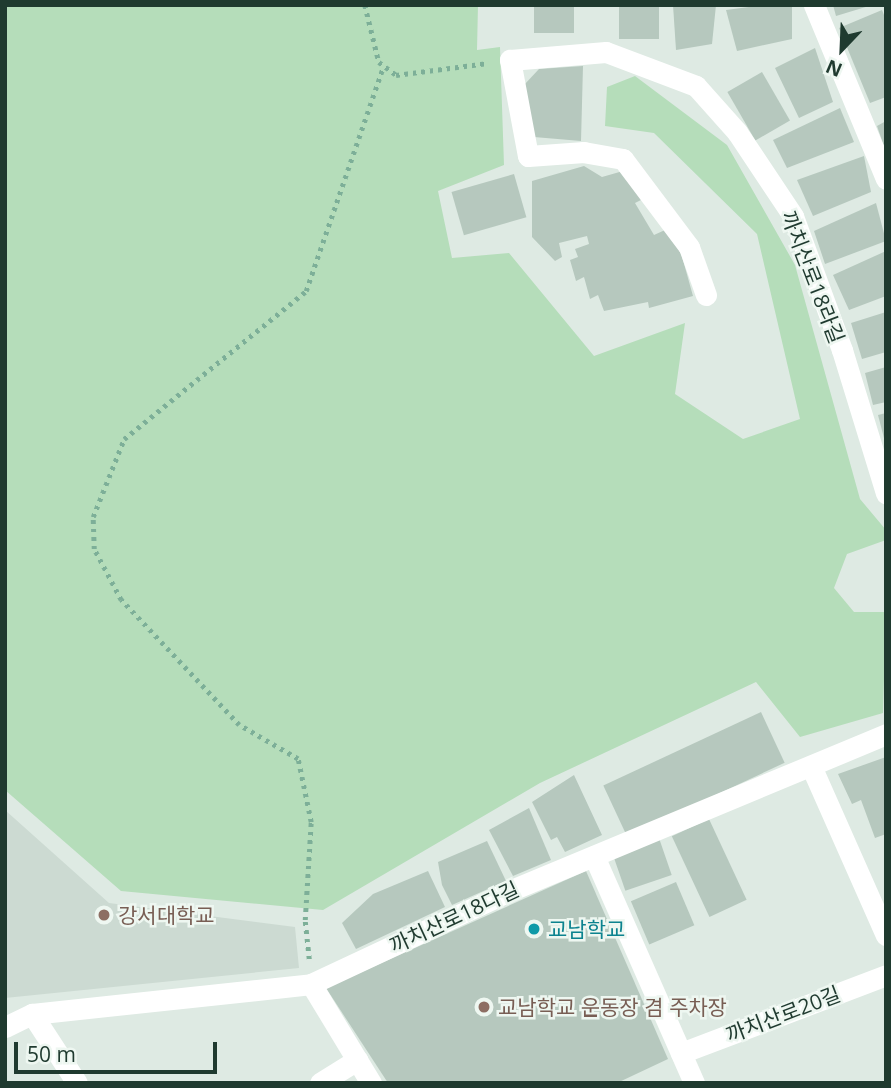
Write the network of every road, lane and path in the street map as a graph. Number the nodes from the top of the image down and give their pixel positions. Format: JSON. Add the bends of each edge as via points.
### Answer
{"nodes":[{"id":1,"x":365,"y":5,"type":"edge"},
{"id":2,"x":814,"y":5,"type":"edge"},
{"id":3,"x":510,"y":60,"type":"junction"},
{"id":4,"x":383,"y":68,"type":"junction"},
{"id":5,"x":886,"y":179,"type":"edge"},
{"id":6,"x":706,"y":295,"type":"dead end"},
{"id":7,"x":886,"y":493,"type":"edge"},
{"id":8,"x":886,"y":734,"type":"edge"},
{"id":9,"x":811,"y":766,"type":"junction"},
{"id":10,"x":594,"y":856,"type":"junction"},
{"id":11,"x":886,"y":935,"type":"edge"},
{"id":12,"x":886,"y":975,"type":"edge"},
{"id":13,"x":311,"y":984,"type":"junction"},
{"id":14,"x":32,"y":1014,"type":"junction"},
{"id":15,"x":5,"y":1027,"type":"edge"},
{"id":16,"x":681,"y":1053,"type":"junction"},
{"id":17,"x":357,"y":1060,"type":"junction"},
{"id":18,"x":77,"y":1083,"type":"edge"},
{"id":19,"x":320,"y":1083,"type":"edge"},
{"id":20,"x":371,"y":1083,"type":"edge"},
{"id":21,"x":694,"y":1083,"type":"edge"}],
"edges":[{"from":1,"to":4,"type":"path","via":[[375,53]]},
{"from":2,"to":5,"type":"street"},
{"from":3,"to":4,"type":"path","via":[[406,77]]},
{"from":3,"to":6,"type":"street","via":[[528,156],[584,152],[623,159],[689,247]]},
{"from":3,"to":7,"type":"street","name":"까치산로18라길","via":[[606,52],[696,86],[729,123],[793,216],[842,350]]},
{"from":4,"to":13,"type":"path","via":[[306,291],[124,439],[93,517],[94,549],[121,600],[239,725],[298,759],[312,822],[305,920]]},
{"from":8,"to":9,"type":"street","name":"까치산로18다길"},
{"from":9,"to":10,"type":"street","name":"까치산로18다길"},
{"from":9,"to":11,"type":"street"},
{"from":10,"to":13,"type":"street","name":"까치산로18다길"},
{"from":10,"to":16,"type":"street"},
{"from":12,"to":16,"type":"street","name":"까치산로20길"},
{"from":13,"to":14,"type":"street","name":"까치산로18다길"},
{"from":13,"to":17,"type":"street"},
{"from":14,"to":15,"type":"street","name":"까치산로18다길"},
{"from":14,"to":18,"type":"street"},
{"from":16,"to":21,"type":"street"},
{"from":17,"to":19,"type":"street"},
{"from":17,"to":20,"type":"street"}]}
